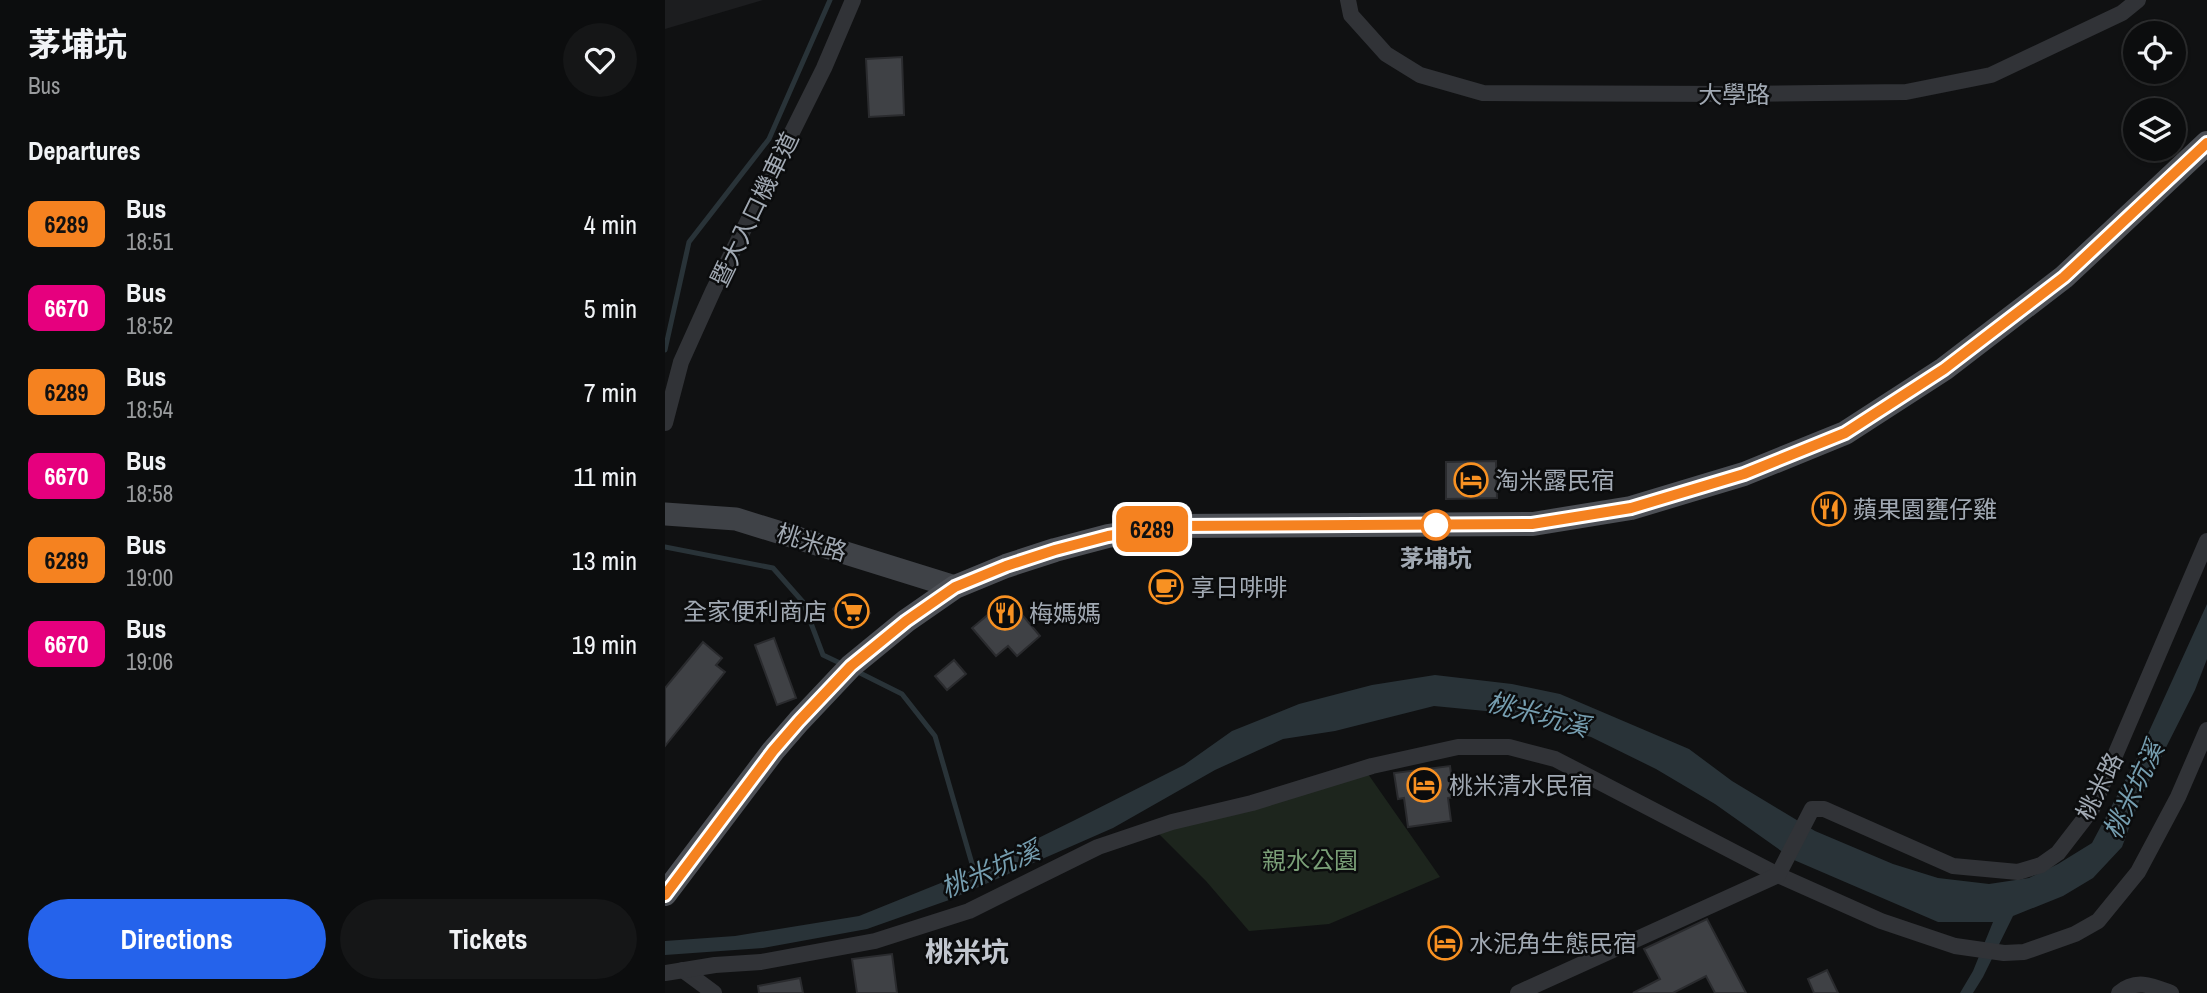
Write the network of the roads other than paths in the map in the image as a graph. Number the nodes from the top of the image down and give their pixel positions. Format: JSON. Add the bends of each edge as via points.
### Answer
{"nodes":[{"id":1,"x":853,"y":0,"type":"edge"},
{"id":2,"x":1348,"y":0,"type":"edge"},
{"id":3,"x":2138,"y":0,"type":"edge"},
{"id":4,"x":2207,"y":143,"type":"edge"},
{"id":5,"x":665,"y":423,"type":"edge"},
{"id":6,"x":665,"y":514,"type":"edge"},
{"id":7,"x":2207,"y":541,"type":"edge"},
{"id":8,"x":955,"y":587,"type":"junction"},
{"id":9,"x":2207,"y":730,"type":"edge"},
{"id":10,"x":1781,"y":869,"type":"junction"},
{"id":11,"x":672,"y":885,"type":"edge"},
{"id":12,"x":683,"y":970,"type":"junction"},
{"id":13,"x":665,"y":974,"type":"edge"},
{"id":14,"x":714,"y":993,"type":"edge"},
{"id":15,"x":1518,"y":993,"type":"edge"},
{"id":16,"x":2119,"y":993,"type":"edge"},
{"id":17,"x":2171,"y":993,"type":"edge"}],
"edges":[{"from":1,"to":5,"type":"street","name":"暨大入口機車道","via":[[681,362]]},
{"from":2,"to":3,"type":"street","name":"大學路","via":[[1351,15],[1386,54],[1420,75],[1483,93],[1733,94],[1906,92],[1991,75],[2122,13]]},
{"from":4,"to":8,"type":"main road","via":[[2064,277],[1944,369],[1845,433],[1744,474],[1631,508],[1532,524],[1171,526],[1068,547]]},
{"from":6,"to":8,"type":"street","name":"桃米路","via":[[736,519]]},
{"from":7,"to":10,"type":"street","name":"桃米路","via":[[2092,809],[2058,853],[2041,865],[2018,872],[1953,866],[1824,809],[1812,809]]},
{"from":8,"to":11,"type":"main road","via":[[851,666],[773,751]]},
{"from":9,"to":10,"type":"street","via":[[2138,872],[2098,921],[2024,952],[1955,946],[1881,921]]},
{"from":10,"to":12,"type":"street","via":[[1555,759],[1509,747],[1458,747],[1172,822],[1098,847],[969,911],[875,941],[761,962]]},
{"from":10,"to":15,"type":"street"},
{"from":12,"to":13,"type":"street"},
{"from":12,"to":14,"type":"street"},
{"from":16,"to":17,"type":"street","via":[[2144,983]]}]}
